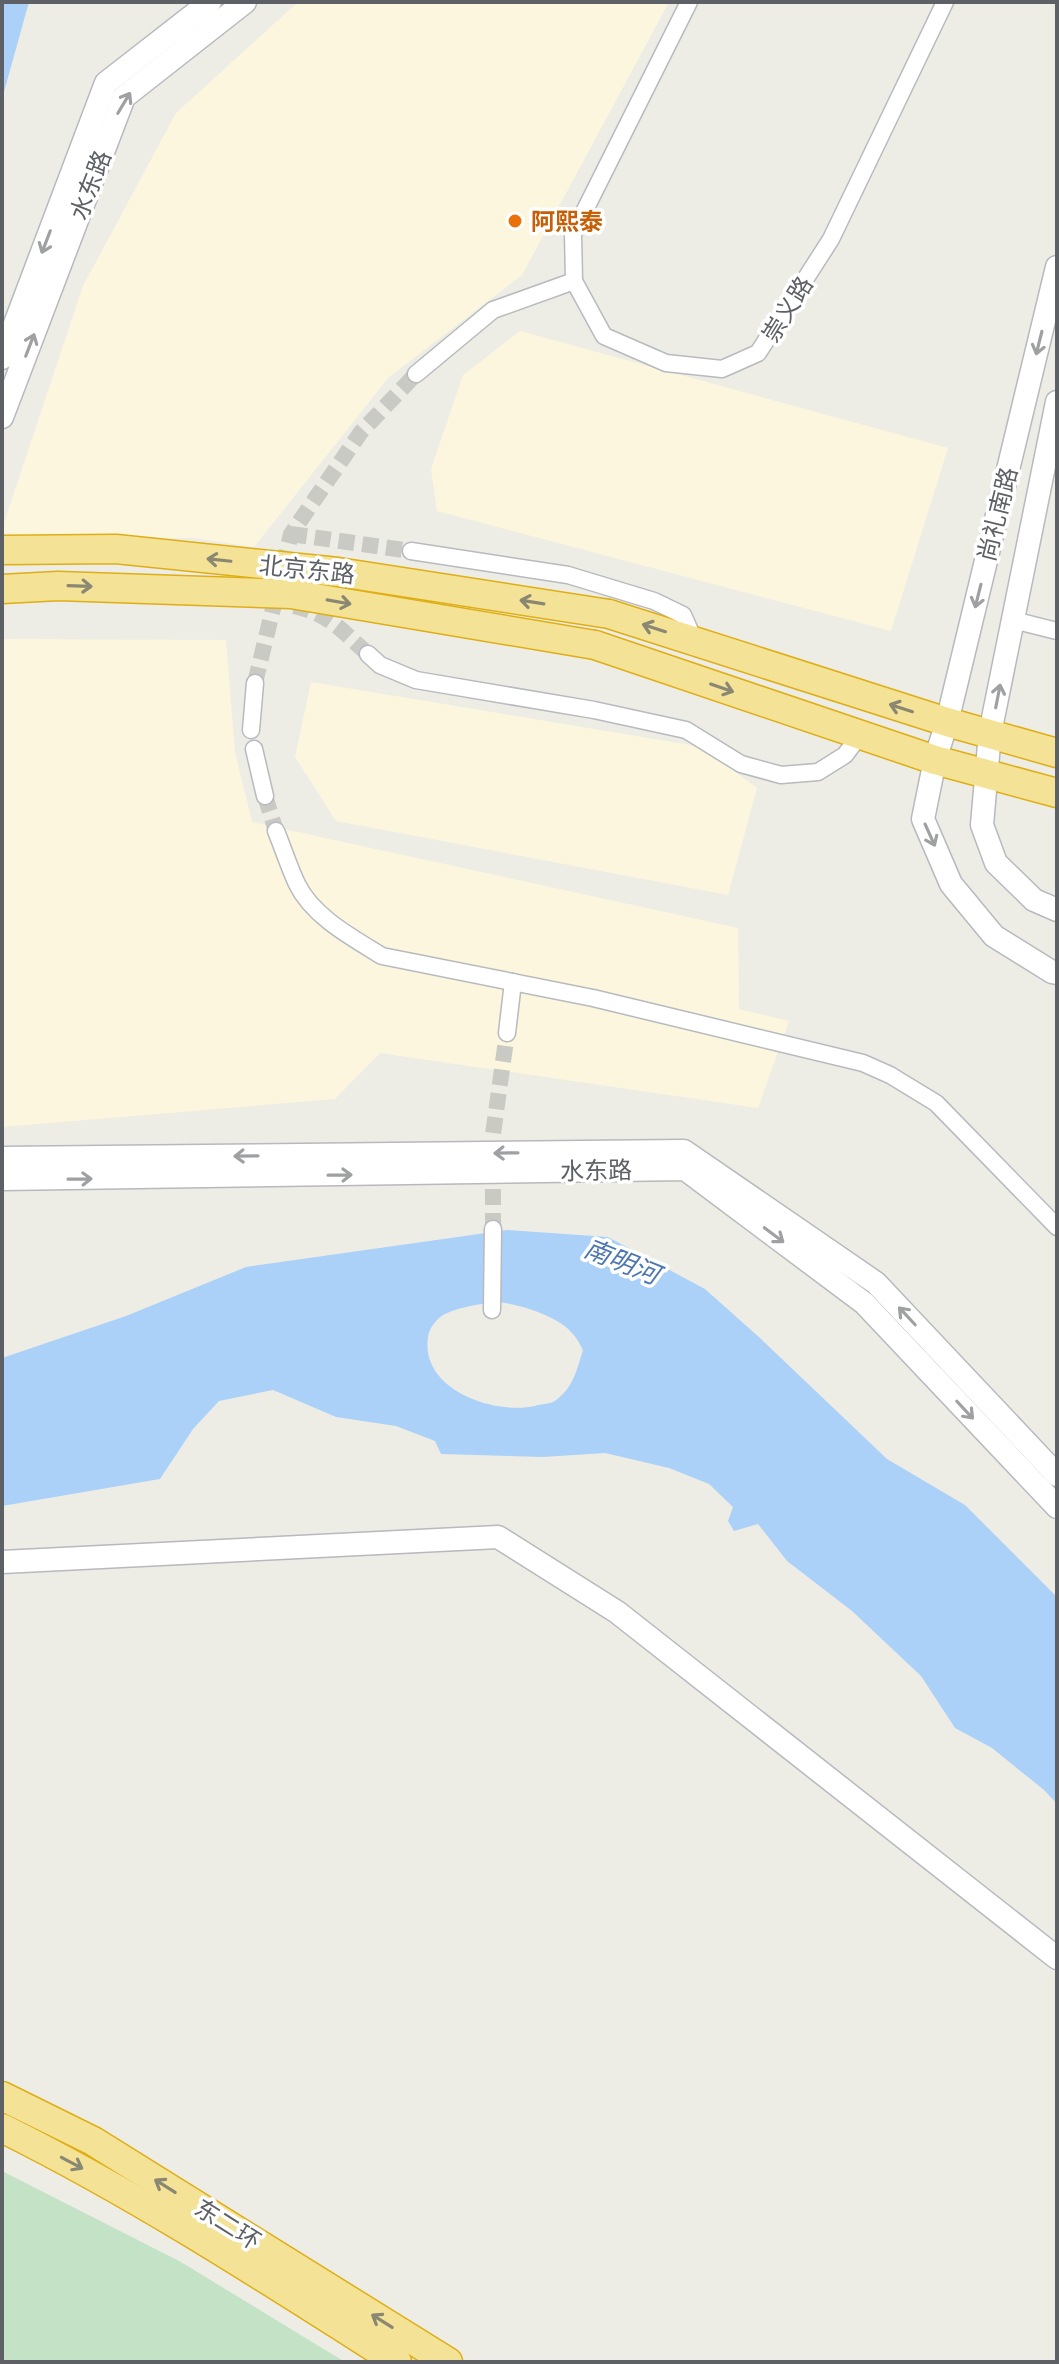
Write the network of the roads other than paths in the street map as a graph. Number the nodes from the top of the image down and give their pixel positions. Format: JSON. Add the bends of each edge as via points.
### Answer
{"nodes":[{"id":1,"x":210,"y":2,"type":"edge"},
{"id":2,"x":245,"y":2,"type":"edge"},
{"id":3,"x":689,"y":2,"type":"edge"},
{"id":4,"x":945,"y":2,"type":"edge"},
{"id":5,"x":1057,"y":267,"type":"edge"},
{"id":6,"x":574,"y":281,"type":"junction"},
{"id":7,"x":2,"y":358,"type":"edge"},
{"id":8,"x":416,"y":374,"type":"tunnel mouth"},
{"id":9,"x":1057,"y":402,"type":"edge"},
{"id":10,"x":2,"y":417,"type":"edge"},
{"id":11,"x":2,"y":550,"type":"edge"},
{"id":12,"x":411,"y":551,"type":"tunnel mouth"},
{"id":13,"x":2,"y":589,"type":"edge"},
{"id":14,"x":1013,"y":620,"type":"junction"},
{"id":15,"x":1057,"y":631,"type":"edge"},
{"id":16,"x":695,"y":642,"type":"junction"},
{"id":17,"x":368,"y":654,"type":"tunnel mouth"},
{"id":18,"x":255,"y":683,"type":"tunnel mouth"},
{"id":19,"x":947,"y":722,"type":"junction"},
{"id":20,"x":251,"y":730,"type":"dead end"},
{"id":21,"x":990,"y":733,"type":"junction"},
{"id":22,"x":860,"y":735,"type":"junction"},
{"id":23,"x":254,"y":749,"type":"dead end"},
{"id":24,"x":1057,"y":753,"type":"edge"},
{"id":25,"x":935,"y":760,"type":"junction"},
{"id":26,"x":985,"y":773,"type":"junction"},
{"id":27,"x":1057,"y":793,"type":"edge"},
{"id":28,"x":265,"y":796,"type":"tunnel mouth"},
{"id":29,"x":276,"y":831,"type":"tunnel mouth"},
{"id":30,"x":1057,"y":910,"type":"edge"},
{"id":31,"x":1057,"y":973,"type":"edge"},
{"id":32,"x":513,"y":982,"type":"junction"},
{"id":33,"x":507,"y":1033,"type":"tunnel mouth"},
{"id":34,"x":2,"y":1158,"type":"edge"},
{"id":35,"x":2,"y":1179,"type":"edge"},
{"id":36,"x":1057,"y":1227,"type":"edge"},
{"id":37,"x":493,"y":1229,"type":"tunnel mouth"},
{"id":38,"x":492,"y":1310,"type":"dead end"},
{"id":39,"x":1057,"y":1475,"type":"edge"},
{"id":40,"x":1057,"y":1507,"type":"edge"},
{"id":41,"x":2,"y":1562,"type":"edge"},
{"id":42,"x":1057,"y":1958,"type":"edge"},
{"id":43,"x":2,"y":2096,"type":"edge"},
{"id":44,"x":2,"y":2128,"type":"edge"},
{"id":45,"x":248,"y":2252,"type":"junction"},
{"id":46,"x":397,"y":2362,"type":"edge"},
{"id":47,"x":448,"y":2362,"type":"edge"}],
"edges":[{"from":1,"to":7,"type":"main road","name":"水东路","one_way":true,"via":[[106,83]]},
{"from":10,"to":2,"type":"main road","name":"水东路","one_way":true,"via":[[124,97]]},
{"from":3,"to":6,"type":"street","name":"崇义路","via":[[573,234]]},
{"from":4,"to":6,"type":"street","name":"崇义路","via":[[831,239],[758,353],[722,369],[666,363],[604,336]]},
{"from":5,"to":19,"type":"main road","name":"尚礼南路","one_way":true},
{"from":6,"to":8,"type":"street","via":[[493,310]]},
{"from":9,"to":14,"type":"main road","name":"尚礼南路"},
{"from":16,"to":11,"type":"highway","name":"北京东路","one_way":true,"bridge":true,"via":[[609,614],[338,572],[116,549]]},
{"from":12,"to":16,"type":"street","via":[[568,575],[654,601],[683,615]]},
{"from":13,"to":22,"type":"highway","name":"北京东路","one_way":true,"bridge":true,"via":[[291,594],[595,645]]},
{"from":14,"to":15,"type":"street"},
{"from":21,"to":14,"type":"main road","name":"尚礼南路","one_way":true},
{"from":19,"to":16,"type":"highway","name":"北京东路","one_way":true},
{"from":17,"to":22,"type":"street","via":[[416,680],[686,730],[741,764],[781,775],[818,772],[845,755]]},
{"from":18,"to":20,"type":"street"},
{"from":19,"to":21,"type":"highway","name":"北京东路"},
{"from":19,"to":25,"type":"main road","name":"尚礼南路"},
{"from":21,"to":24,"type":"highway","name":"北京东路"},
{"from":21,"to":26,"type":"main road","name":"尚礼南路"},
{"from":22,"to":25,"type":"highway","name":"北京东路"},
{"from":23,"to":28,"type":"street"},
{"from":25,"to":26,"type":"highway","name":"北京东路"},
{"from":25,"to":31,"type":"main road","name":"尚礼南路","one_way":true,"via":[[923,819],[951,884],[994,936]]},
{"from":26,"to":27,"type":"highway","name":"北京东路"},
{"from":26,"to":30,"type":"main road","name":"尚礼南路","via":[[982,825],[996,863],[1034,900]]},
{"from":29,"to":32,"type":"street","via":[[298,887],[318,912],[353,938],[382,956]]},
{"from":32,"to":33,"type":"street"},
{"from":32,"to":36,"type":"street","via":[[863,1063],[936,1103]]},
{"from":39,"to":34,"type":"main road","name":"水东路","one_way":true,"via":[[876,1283],[684,1151]]},
{"from":35,"to":40,"type":"main road","name":"水东路","one_way":true,"via":[[685,1169],[864,1303]]},
{"from":37,"to":38,"type":"street"},
{"from":41,"to":42,"type":"main road","via":[[498,1537],[617,1612]]},
{"from":45,"to":43,"type":"highway","name":"东二环","one_way":true,"via":[[93,2141]]},
{"from":44,"to":45,"type":"highway","name":"东二环","one_way":true},
{"from":45,"to":46,"type":"highway","name":"东二环"},
{"from":47,"to":45,"type":"highway","name":"东二环","one_way":true}]}
